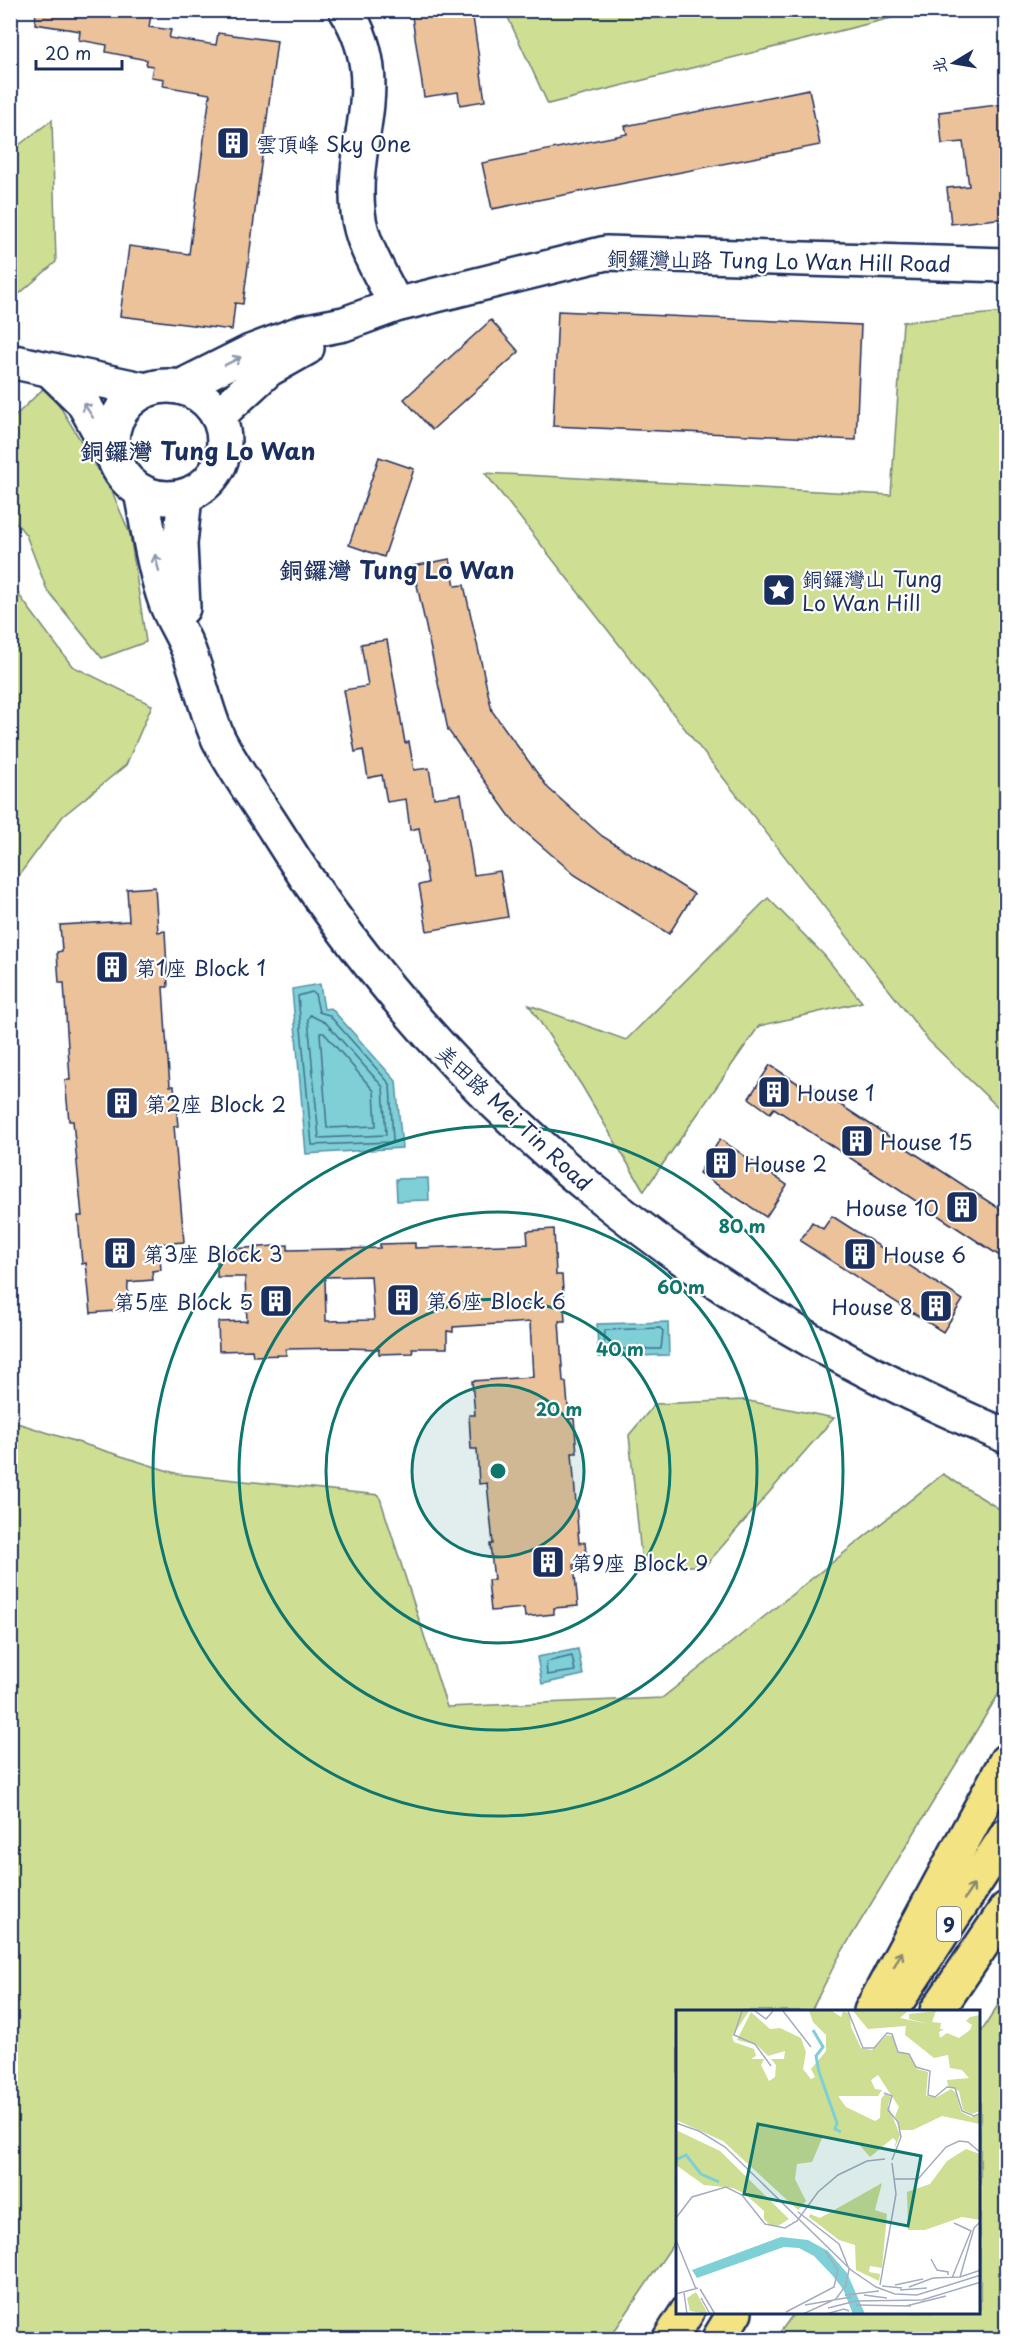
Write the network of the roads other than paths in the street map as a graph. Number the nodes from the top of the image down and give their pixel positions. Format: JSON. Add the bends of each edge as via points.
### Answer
{"nodes":[{"id":1,"x":346,"y":10,"type":"edge"},
{"id":2,"x":1006,"y":265,"type":"edge"},
{"id":3,"x":396,"y":305,"type":"junction"},
{"id":4,"x":344,"y":324,"type":"junction"},
{"id":5,"x":10,"y":360,"type":"edge"},
{"id":6,"x":51,"y":370,"type":"junction"},
{"id":7,"x":180,"y":387,"type":"junction"},
{"id":8,"x":146,"y":390,"type":"junction"},
{"id":9,"x":218,"y":416,"type":"junction"},
{"id":10,"x":115,"y":459,"type":"junction"},
{"id":11,"x":141,"y":492,"type":"junction"},
{"id":12,"x":185,"y":496,"type":"junction"},
{"id":13,"x":184,"y":637,"type":"junction"},
{"id":14,"x":1006,"y":1436,"type":"edge"},
{"id":15,"x":1006,"y":1761,"type":"edge"},
{"id":16,"x":1006,"y":1836,"type":"edge"},
{"id":17,"x":1006,"y":1909,"type":"edge"},
{"id":18,"x":872,"y":2010,"type":"edge"},
{"id":19,"x":892,"y":2010,"type":"edge"},
{"id":20,"x":938,"y":2010,"type":"edge"},
{"id":21,"x":686,"y":2314,"type":"edge"},
{"id":22,"x":734,"y":2314,"type":"edge"},
{"id":23,"x":669,"y":2340,"type":"edge"},
{"id":24,"x":718,"y":2340,"type":"edge"}],
"edges":[{"from":1,"to":3,"type":"street","via":[[363,47],[369,95],[356,182],[361,232]]},
{"from":2,"to":3,"type":"street","name":"銅鑼灣山路 Tung Lo Wan Hill Road","via":[[606,253]]},
{"from":3,"to":4,"type":"street","name":"銅鑼灣山路 Tung Lo Wan Hill Road"},
{"from":7,"to":4,"type":"street","name":"銅鑼灣山路 Tung Lo Wan Hill Road","one_way":true,"via":[[250,352],[303,332]]},
{"from":4,"to":9,"type":"street","name":"銅鑼灣山路 Tung Lo Wan Hill Road","via":[[267,370]]},
{"from":5,"to":6,"type":"street","name":"銅鑼灣山路 Tung Lo Wan Hill Road"},
{"from":6,"to":8,"type":"street","name":"銅鑼灣山路 Tung Lo Wan Hill Road"},
{"from":10,"to":6,"type":"street","one_way":true,"via":[[83,402]]},
{"from":7,"to":8,"type":"street","name":"銅鑼灣山路 Tung Lo Wan Hill Road"},
{"from":7,"to":9,"type":"street","via":[[208,403]]},
{"from":8,"to":10,"type":"street","via":[[121,411],[114,426]]},
{"from":9,"to":12,"type":"street","via":[[224,434],[218,469],[209,481]]},
{"from":10,"to":11,"type":"street","via":[[121,472]]},
{"from":11,"to":12,"type":"street","via":[[170,499]]},
{"from":13,"to":11,"type":"street","name":"美田路 Mei Tin Road","one_way":true,"via":[[166,603]]},
{"from":12,"to":13,"type":"street","name":"美田路 Mei Tin Road","via":[[180,544]]},
{"from":13,"to":14,"type":"street","name":"美田路 Mei Tin Road","via":[[219,738],[312,888],[410,1015],[499,1107],[605,1201],[741,1300],[869,1374]]},
{"from":18,"to":15,"type":"highway","one_way":true},
{"from":19,"to":16,"type":"highway","number":"9","one_way":true},
{"from":17,"to":20,"type":"highway","number":"9"},
{"from":21,"to":23,"type":"highway"},
{"from":22,"to":24,"type":"highway"}]}
